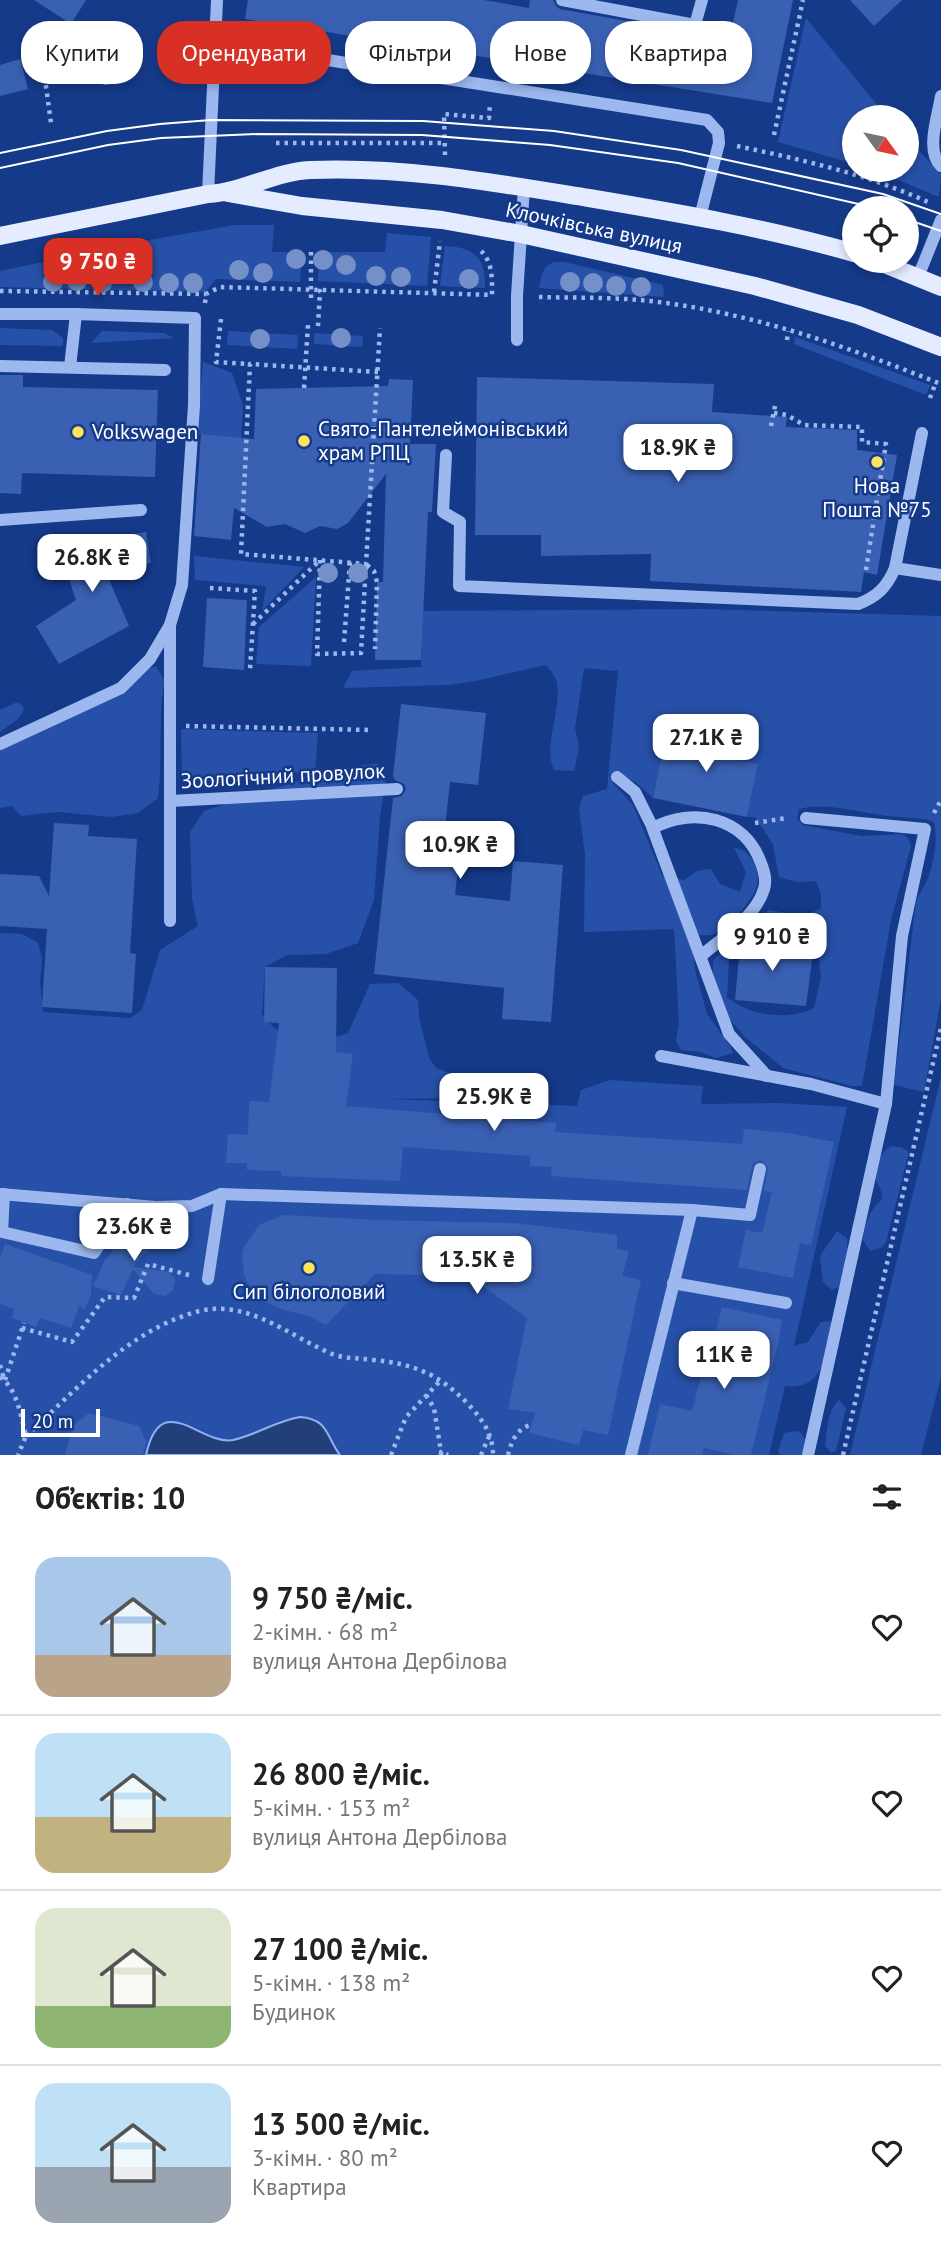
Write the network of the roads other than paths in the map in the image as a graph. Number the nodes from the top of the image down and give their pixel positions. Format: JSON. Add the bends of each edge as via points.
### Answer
{"nodes":[{"id":1,"x":218,"y":0,"type":"edge"},
{"id":2,"x":562,"y":0,"type":"edge"},
{"id":3,"x":702,"y":0,"type":"edge"},
{"id":4,"x":216,"y":21,"type":"edge"},
{"id":5,"x":331,"y":61,"type":"edge"},
{"id":6,"x":212,"y":84,"type":"edge"},
{"id":7,"x":941,"y":96,"type":"edge"},
{"id":8,"x":941,"y":166,"type":"edge"},
{"id":9,"x":524,"y":187,"type":"junction"},
{"id":10,"x":228,"y":193,"type":"junction"},
{"id":11,"x":208,"y":194,"type":"junction"},
{"id":12,"x":700,"y":217,"type":"junction"},
{"id":13,"x":941,"y":220,"type":"edge"},
{"id":14,"x":521,"y":234,"type":"junction"},
{"id":15,"x":0,"y":236,"type":"edge"},
{"id":16,"x":842,"y":250,"type":"edge"},
{"id":17,"x":908,"y":273,"type":"edge"},
{"id":18,"x":918,"y":277,"type":"junction"},
{"id":19,"x":941,"y":287,"type":"edge"},
{"id":20,"x":0,"y":314,"type":"edge"},
{"id":21,"x":76,"y":314,"type":"junction"},
{"id":22,"x":517,"y":340,"type":"dead end"},
{"id":23,"x":941,"y":347,"type":"edge"},
{"id":24,"x":0,"y":366,"type":"edge"},
{"id":25,"x":70,"y":367,"type":"junction"},
{"id":26,"x":165,"y":370,"type":"dead end"},
{"id":27,"x":922,"y":433,"type":"dead end"},
{"id":28,"x":446,"y":455,"type":"dead end"},
{"id":29,"x":141,"y":510,"type":"dead end"},
{"id":30,"x":0,"y":520,"type":"edge"},
{"id":31,"x":895,"y":568,"type":"junction"},
{"id":32,"x":941,"y":575,"type":"edge"},
{"id":33,"x":170,"y":625,"type":"junction"},
{"id":34,"x":0,"y":744,"type":"edge"},
{"id":35,"x":617,"y":777,"type":"dead end"},
{"id":36,"x":397,"y":789,"type":"dead end"},
{"id":37,"x":170,"y":801,"type":"junction"},
{"id":38,"x":806,"y":818,"type":"road end"},
{"id":39,"x":653,"y":828,"type":"junction"},
{"id":40,"x":170,"y":921,"type":"dead end"},
{"id":41,"x":701,"y":956,"type":"junction"},
{"id":42,"x":661,"y":1056,"type":"dead end"},
{"id":43,"x":767,"y":1076,"type":"junction"},
{"id":44,"x":886,"y":1104,"type":"junction"},
{"id":45,"x":760,"y":1169,"type":"dead end"},
{"id":46,"x":2,"y":1194,"type":"edge"},
{"id":47,"x":221,"y":1194,"type":"junction"},
{"id":48,"x":127,"y":1204,"type":"junction"},
{"id":49,"x":692,"y":1210,"type":"junction"},
{"id":50,"x":208,"y":1279,"type":"dead end"},
{"id":51,"x":673,"y":1283,"type":"junction"},
{"id":52,"x":786,"y":1303,"type":"dead end"},
{"id":53,"x":631,"y":1455,"type":"edge"},
{"id":54,"x":808,"y":1455,"type":"edge"}],
"edges":[{"from":1,"to":4,"type":"street"},
{"from":2,"to":3,"type":"street","via":[[695,25]]},
{"from":5,"to":12,"type":"street","via":[[707,120],[718,132],[719,143]]},
{"from":6,"to":11,"type":"street"},
{"from":7,"to":8,"type":"street","via":[[933,143]]},
{"from":9,"to":10,"type":"main road","name":"Клочківська вулиця","via":[[410,172],[308,170]]},
{"from":9,"to":12,"type":"main road","name":"Клочківська вулиця"},
{"from":9,"to":14,"type":"street"},
{"from":10,"to":11,"type":"main road","name":"Клочківська вулиця"},
{"from":10,"to":14,"type":"main road","name":"Клочківська вулиця"},
{"from":11,"to":15,"type":"main road","name":"Клочківська вулиця"},
{"from":12,"to":16,"type":"main road","name":"Клочківська вулиця"},
{"from":13,"to":18,"type":"street"},
{"from":14,"to":22,"type":"street"},
{"from":14,"to":23,"type":"main road","name":"Клочківська вулиця","via":[[755,286],[858,315]]},
{"from":17,"to":18,"type":"main road"},
{"from":18,"to":19,"type":"main road"},
{"from":20,"to":21,"type":"street"},
{"from":21,"to":25,"type":"street"},
{"from":21,"to":33,"type":"street","via":[[195,318],[182,585]]},
{"from":24,"to":25,"type":"street"},
{"from":25,"to":26,"type":"street"},
{"from":27,"to":31,"type":"street"},
{"from":28,"to":31,"type":"street","via":[[443,512],[460,522],[459,586],[858,604],[881,592]]},
{"from":29,"to":30,"type":"street"},
{"from":31,"to":32,"type":"street"},
{"from":33,"to":34,"type":"street","via":[[150,659],[121,688]]},
{"from":33,"to":37,"type":"street","name":"Зоологічний провулок"},
{"from":35,"to":39,"type":"street","via":[[635,792]]},
{"from":36,"to":37,"type":"street","name":"Зоологічний провулок"},
{"from":37,"to":40,"type":"street","name":"Зоологічний провулок"},
{"from":38,"to":44,"type":"street","via":[[925,829],[902,936]]},
{"from":39,"to":41,"type":"street"},
{"from":39,"to":41,"type":"street","via":[[670,819],[702,815],[737,830],[757,852],[765,875],[764,889],[752,910]]},
{"from":41,"to":43,"type":"street","via":[[729,1034]]},
{"from":42,"to":43,"type":"street"},
{"from":43,"to":44,"type":"street"},
{"from":44,"to":54,"type":"street"},
{"from":45,"to":49,"type":"street","via":[[750,1215]]},
{"from":46,"to":48,"type":"street"},
{"from":46,"to":48,"type":"street","via":[[2,1232],[94,1253]]},
{"from":47,"to":48,"type":"street","via":[[192,1206]]},
{"from":47,"to":49,"type":"street"},
{"from":47,"to":50,"type":"street"},
{"from":49,"to":51,"type":"street"},
{"from":51,"to":52,"type":"street"},
{"from":51,"to":53,"type":"street"}]}
